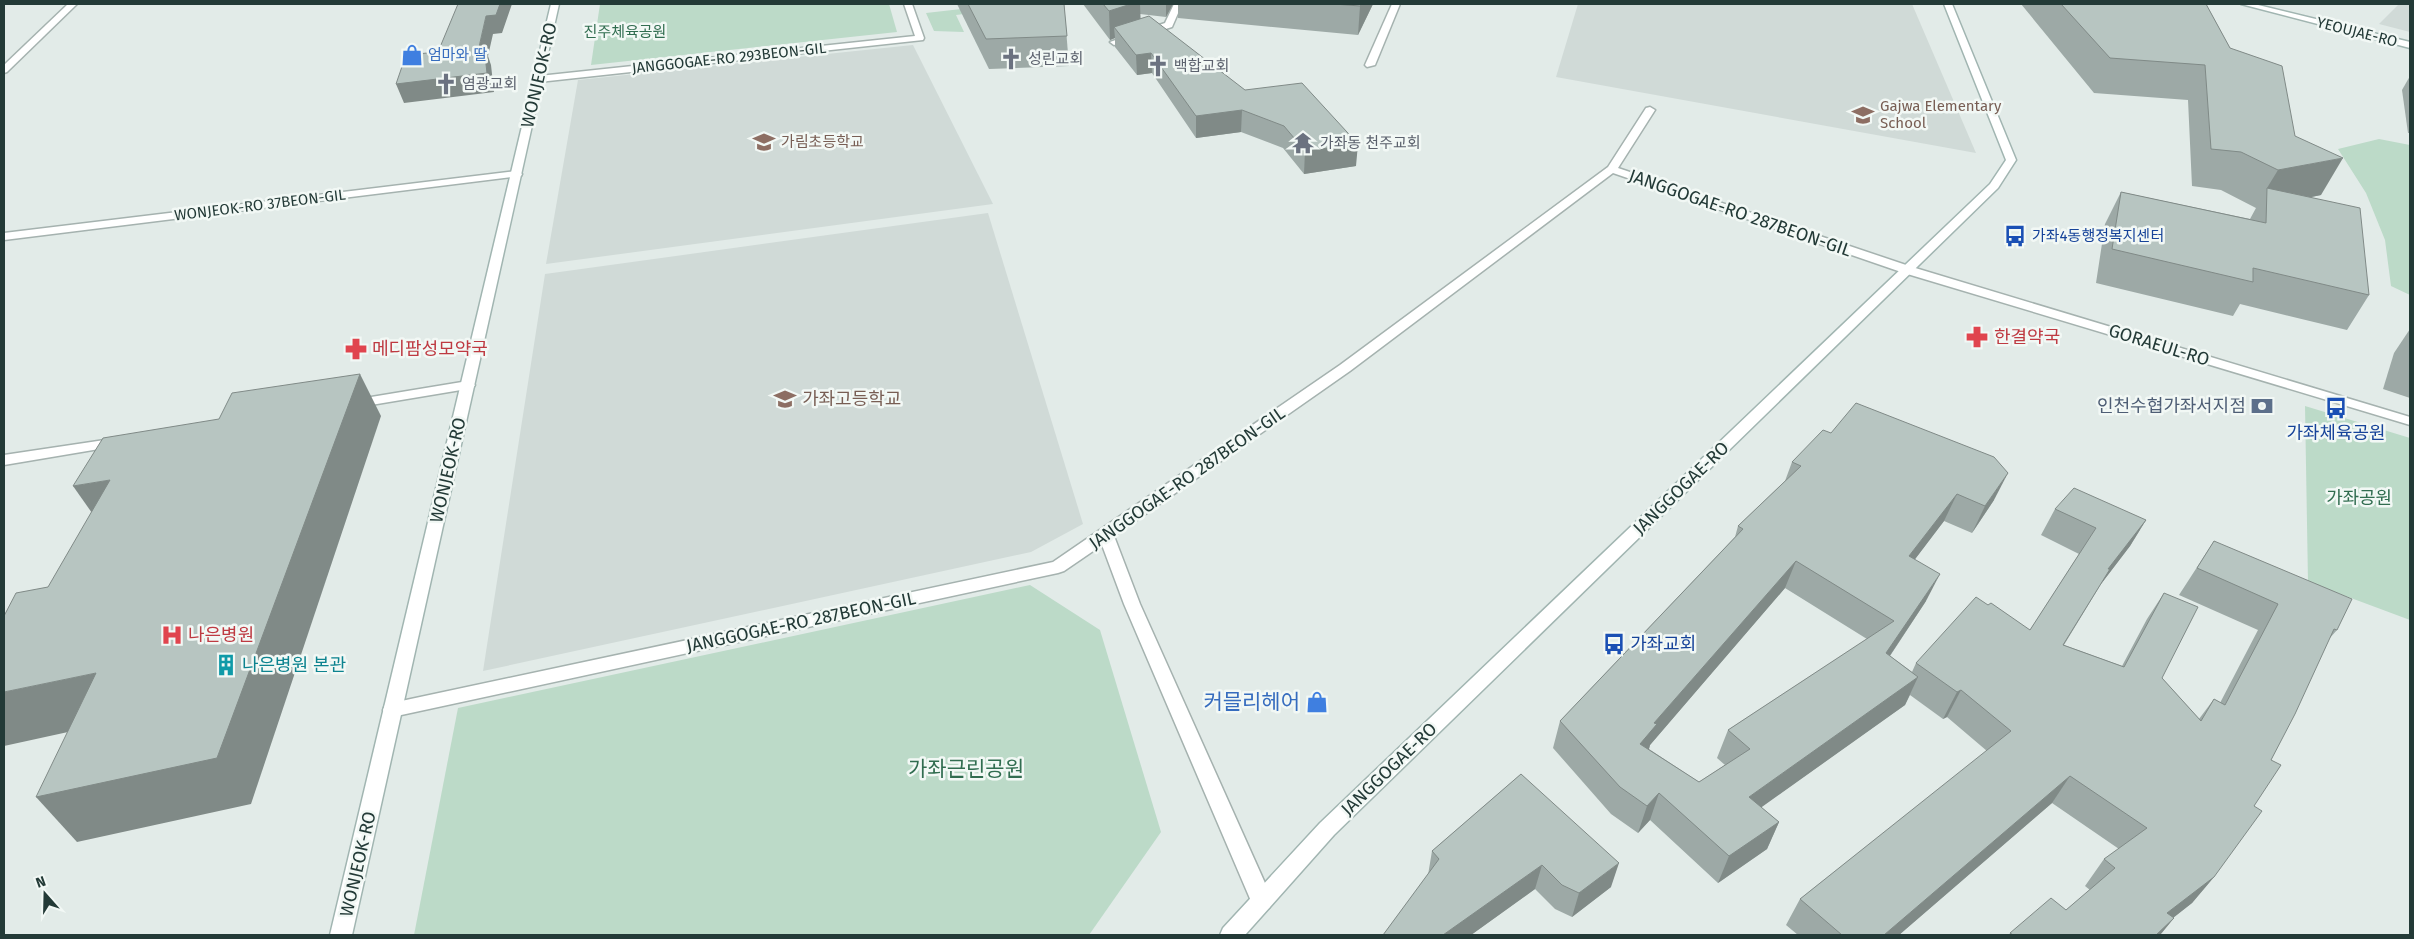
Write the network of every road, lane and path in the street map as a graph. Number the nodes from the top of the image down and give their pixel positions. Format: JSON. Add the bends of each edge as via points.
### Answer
{"nodes":[{"id":1,"x":73,"y":4,"type":"edge"},
{"id":2,"x":555,"y":4,"type":"edge"},
{"id":3,"x":908,"y":4,"type":"edge"},
{"id":4,"x":1178,"y":4,"type":"edge"},
{"id":5,"x":1396,"y":4,"type":"edge"},
{"id":6,"x":1948,"y":4,"type":"edge"},
{"id":7,"x":2245,"y":4,"type":"edge"},
{"id":8,"x":1114,"y":42,"type":"edge"},
{"id":9,"x":2410,"y":45,"type":"edge"},
{"id":10,"x":1370,"y":66,"type":"dead end"},
{"id":11,"x":4,"y":70,"type":"edge"},
{"id":12,"x":539,"y":79,"type":"junction"},
{"id":13,"x":1650,"y":110,"type":"dead end"},
{"id":14,"x":1612,"y":169,"type":"junction"},
{"id":15,"x":517,"y":174,"type":"junction"},
{"id":16,"x":4,"y":237,"type":"edge"},
{"id":17,"x":1908,"y":270,"type":"junction"},
{"id":18,"x":468,"y":385,"type":"junction"},
{"id":19,"x":342,"y":406,"type":"edge"},
{"id":20,"x":2410,"y":421,"type":"edge"},
{"id":21,"x":130,"y":440,"type":"edge"},
{"id":22,"x":4,"y":460,"type":"edge"},
{"id":23,"x":1106,"y":535,"type":"junction"},
{"id":24,"x":392,"y":710,"type":"junction"},
{"id":25,"x":1262,"y":901,"type":"junction"},
{"id":26,"x":341,"y":935,"type":"edge"},
{"id":27,"x":1231,"y":935,"type":"edge"}],
"edges":[{"from":1,"to":11,"type":"street"},
{"from":2,"to":12,"type":"street","name":"WONJEOK-RO"},
{"from":3,"to":12,"type":"street","name":"JANGGOGAE-RO 293BEON-GIL","via":[[920,38]]},
{"from":4,"to":8,"type":"street","via":[[1169,25]]},
{"from":5,"to":10,"type":"street"},
{"from":6,"to":17,"type":"street","name":"JANGGOGAE-RO","via":[[2011,160],[1994,186]]},
{"from":7,"to":9,"type":"street","name":"YEOUJAE-RO"},
{"from":12,"to":15,"type":"street","name":"WONJEOK-RO"},
{"from":13,"to":14,"type":"street"},
{"from":14,"to":17,"type":"street","name":"JANGGOGAE-RO 287BEON-GIL"},
{"from":14,"to":23,"type":"street","name":"JANGGOGAE-RO 287BEON-GIL","via":[[1345,368]]},
{"from":15,"to":16,"type":"street","name":"WONJEOK-RO 37BEON-GIL"},
{"from":15,"to":18,"type":"street","name":"WONJEOK-RO"},
{"from":17,"to":20,"type":"street","name":"GORAEUL-RO"},
{"from":17,"to":25,"type":"street","name":"JANGGOGAE-RO","via":[[1327,829]]},
{"from":18,"to":19,"type":"street"},
{"from":18,"to":24,"type":"street","name":"WONJEOK-RO"},
{"from":21,"to":22,"type":"street"},
{"from":23,"to":24,"type":"street","name":"JANGGOGAE-RO 287BEON-GIL","via":[[1058,567]]},
{"from":23,"to":25,"type":"street","via":[[1132,604]]},
{"from":24,"to":26,"type":"street","name":"WONJEOK-RO"},
{"from":25,"to":27,"type":"street","name":"JANGGOGAE-RO"}]}
